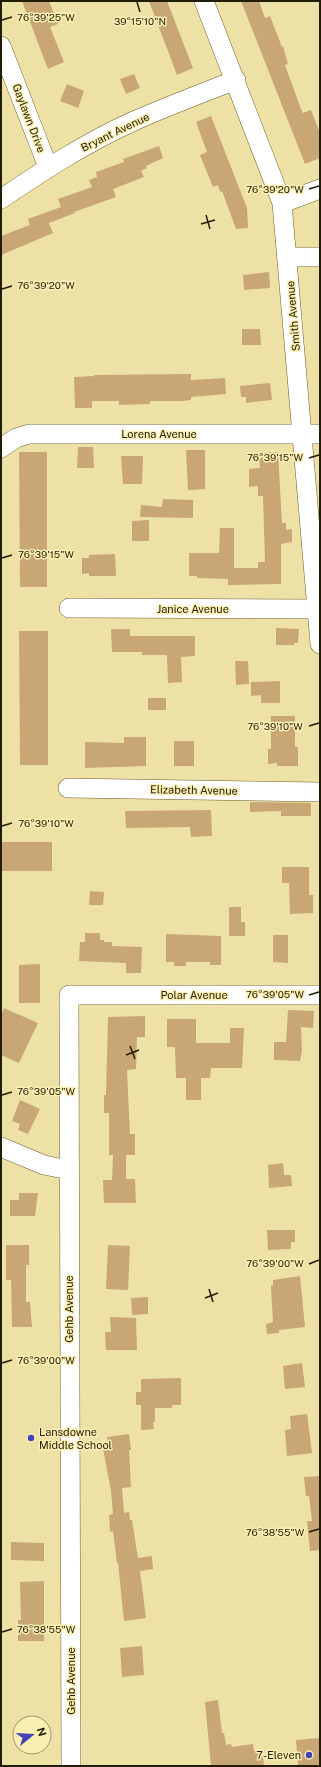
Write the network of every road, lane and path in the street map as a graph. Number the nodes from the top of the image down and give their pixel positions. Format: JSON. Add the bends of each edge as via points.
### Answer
{"nodes":[{"id":1,"x":204,"y":1,"type":"edge"},
{"id":2,"x":1,"y":46,"type":"edge"},
{"id":3,"x":236,"y":80,"type":"junction"},
{"id":4,"x":48,"y":167,"type":"junction"},
{"id":5,"x":320,"y":189,"type":"edge"},
{"id":6,"x":1,"y":199,"type":"edge"},
{"id":7,"x":282,"y":203,"type":"junction"},
{"id":8,"x":288,"y":257,"type":"junction"},
{"id":9,"x":320,"y":257,"type":"edge"},
{"id":10,"x":311,"y":434,"type":"edge"},
{"id":11,"x":1,"y":448,"type":"edge"},
{"id":12,"x":69,"y":608,"type":"dead end"},
{"id":13,"x":317,"y":609,"type":"junction"},
{"id":14,"x":320,"y":644,"type":"edge"},
{"id":15,"x":68,"y":788,"type":"dead end"},
{"id":16,"x":320,"y":792,"type":"edge"},
{"id":17,"x":68,"y":995,"type":"joint"},
{"id":18,"x":320,"y":995,"type":"edge"},
{"id":19,"x":1,"y":1147,"type":"edge"},
{"id":20,"x":69,"y":1170,"type":"junction"},
{"id":21,"x":71,"y":1766,"type":"edge"}],
"edges":[{"from":1,"to":3,"type":"street","name":"Smith Avenue"},
{"from":2,"to":4,"type":"street","name":"Gaylawn Drive"},
{"from":3,"to":4,"type":"street","name":"Bryant Avenue","via":[[134,121]]},
{"from":3,"to":7,"type":"street","name":"Smith Avenue"},
{"from":4,"to":6,"type":"street","name":"Bryant Avenue"},
{"from":5,"to":7,"type":"street"},
{"from":7,"to":8,"type":"street","name":"Smith Avenue"},
{"from":8,"to":9,"type":"street"},
{"from":8,"to":10,"type":"street","name":"Smith Avenue"},
{"from":10,"to":11,"type":"street","name":"Lorena Avenue","via":[[29,434],[16,438]]},
{"from":10,"to":13,"type":"street","name":"Smith Avenue"},
{"from":12,"to":13,"type":"street","name":"Janice Avenue"},
{"from":13,"to":14,"type":"street","name":"Smith Avenue"},
{"from":15,"to":16,"type":"street","name":"Elizabeth Avenue"},
{"from":17,"to":18,"type":"street","name":"Polar Avenue"},
{"from":17,"to":20,"type":"street","name":"Gehb Avenue"},
{"from":19,"to":20,"type":"street","via":[[44,1165]]},
{"from":20,"to":21,"type":"street","name":"Gehb Avenue"}]}
